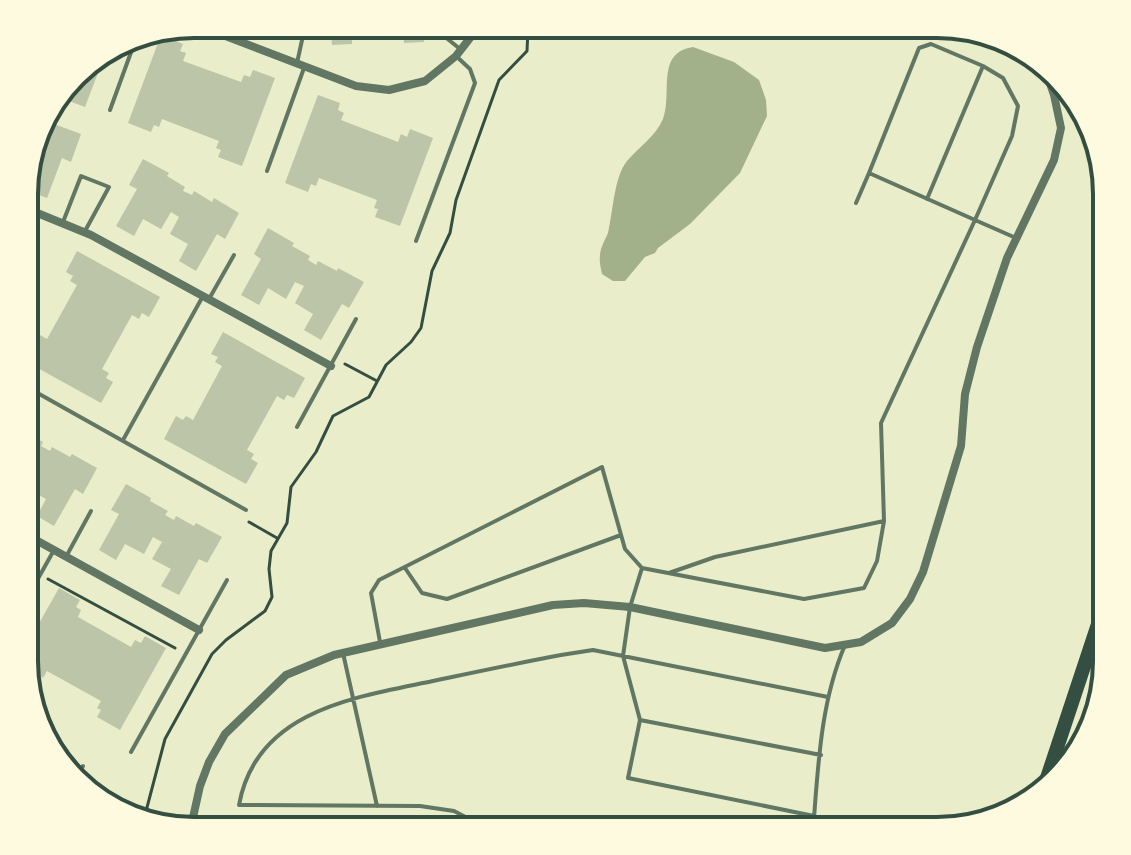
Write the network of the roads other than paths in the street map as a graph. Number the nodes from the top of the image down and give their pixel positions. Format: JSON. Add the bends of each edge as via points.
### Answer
{"nodes":[{"id":1,"x":231,"y":38,"type":"edge"},
{"id":2,"x":303,"y":38,"type":"edge"},
{"id":3,"x":446,"y":38,"type":"edge"},
{"id":4,"x":470,"y":38,"type":"edge"},
{"id":5,"x":131,"y":51,"type":"edge"},
{"id":6,"x":459,"y":53,"type":"junction"},
{"id":7,"x":301,"y":65,"type":"junction"},
{"id":8,"x":983,"y":66,"type":"junction"},
{"id":9,"x":1052,"y":89,"type":"edge"},
{"id":10,"x":110,"y":110,"type":"dead end"},
{"id":11,"x":267,"y":171,"type":"dead end"},
{"id":12,"x":869,"y":173,"type":"junction"},
{"id":13,"x":927,"y":199,"type":"junction"},
{"id":14,"x":856,"y":203,"type":"dead end"},
{"id":15,"x":38,"y":213,"type":"edge"},
{"id":16,"x":975,"y":220,"type":"junction"},
{"id":17,"x":63,"y":222,"type":"junction"},
{"id":18,"x":85,"y":232,"type":"junction"},
{"id":19,"x":1017,"y":238,"type":"junction"},
{"id":20,"x":416,"y":241,"type":"dead end"},
{"id":21,"x":234,"y":255,"type":"dead end"},
{"id":22,"x":206,"y":298,"type":"junction"},
{"id":23,"x":356,"y":319,"type":"dead end"},
{"id":24,"x":331,"y":366,"type":"junction"},
{"id":25,"x":38,"y":393,"type":"edge"},
{"id":26,"x":297,"y":427,"type":"dead end"},
{"id":27,"x":123,"y":440,"type":"junction"},
{"id":28,"x":246,"y":510,"type":"dead end"},
{"id":29,"x":91,"y":511,"type":"dead end"},
{"id":30,"x":884,"y":521,"type":"junction"},
{"id":31,"x":621,"y":535,"type":"junction"},
{"id":32,"x":38,"y":541,"type":"edge"},
{"id":33,"x":54,"y":550,"type":"junction"},
{"id":34,"x":65,"y":557,"type":"junction"},
{"id":35,"x":404,"y":567,"type":"junction"},
{"id":36,"x":642,"y":568,"type":"junction"},
{"id":37,"x":668,"y":573,"type":"junction"},
{"id":38,"x":38,"y":578,"type":"edge"},
{"id":39,"x":227,"y":580,"type":"dead end"},
{"id":40,"x":630,"y":607,"type":"junction"},
{"id":41,"x":199,"y":630,"type":"junction"},
{"id":42,"x":1093,"y":639,"type":"edge"},
{"id":43,"x":381,"y":644,"type":"junction"},
{"id":44,"x":845,"y":645,"type":"junction"},
{"id":45,"x":343,"y":653,"type":"junction"},
{"id":46,"x":623,"y":656,"type":"junction"},
{"id":47,"x":828,"y":697,"type":"junction"},
{"id":48,"x":352,"y":698,"type":"junction"},
{"id":49,"x":640,"y":720,"type":"junction"},
{"id":50,"x":131,"y":752,"type":"dead end"},
{"id":51,"x":821,"y":755,"type":"junction"},
{"id":52,"x":1050,"y":768,"type":"edge"},
{"id":53,"x":377,"y":806,"type":"junction"},
{"id":54,"x":814,"y":816,"type":"joint"},
{"id":55,"x":193,"y":817,"type":"edge"},
{"id":56,"x":466,"y":817,"type":"edge"}],
"edges":[{"from":1,"to":7,"type":"street"},
{"from":2,"to":7,"type":"lane"},
{"from":3,"to":6,"type":"lane"},
{"from":4,"to":6,"type":"street"},
{"from":5,"to":10,"type":"lane"},
{"from":6,"to":7,"type":"street","via":[[425,81],[389,90],[356,86]]},
{"from":6,"to":20,"type":"lane","via":[[475,83]]},
{"from":7,"to":11,"type":"lane"},
{"from":8,"to":12,"type":"lane","via":[[931,44],[919,48]]},
{"from":8,"to":13,"type":"lane"},
{"from":8,"to":16,"type":"lane","via":[[1003,78],[1018,106],[1012,136]]},
{"from":9,"to":19,"type":"street","via":[[1061,128],[1054,160]]},
{"from":12,"to":13,"type":"lane"},
{"from":12,"to":14,"type":"lane"},
{"from":13,"to":16,"type":"lane"},
{"from":15,"to":17,"type":"street"},
{"from":16,"to":19,"type":"lane"},
{"from":16,"to":30,"type":"lane","via":[[881,423]]},
{"from":17,"to":18,"type":"street"},
{"from":17,"to":18,"type":"lane","via":[[81,176],[109,187]]},
{"from":18,"to":22,"type":"street"},
{"from":19,"to":44,"type":"street","via":[[977,347],[965,394],[961,446],[923,572],[892,623],[861,642]]},
{"from":21,"to":22,"type":"lane"},
{"from":22,"to":24,"type":"street"},
{"from":22,"to":27,"type":"lane"},
{"from":23,"to":24,"type":"lane"},
{"from":24,"to":26,"type":"lane"},
{"from":25,"to":27,"type":"lane"},
{"from":27,"to":28,"type":"lane"},
{"from":29,"to":34,"type":"lane"},
{"from":30,"to":37,"type":"lane","via":[[715,557]]},
{"from":30,"to":37,"type":"lane","via":[[877,561],[864,588],[804,599]]},
{"from":31,"to":35,"type":"lane","via":[[447,599],[422,593]]},
{"from":31,"to":35,"type":"lane","via":[[602,467]]},
{"from":31,"to":36,"type":"lane","via":[[625,549]]},
{"from":32,"to":33,"type":"street"},
{"from":33,"to":34,"type":"street"},
{"from":33,"to":38,"type":"lane"},
{"from":34,"to":41,"type":"street"},
{"from":35,"to":43,"type":"lane","via":[[379,580],[371,593]]},
{"from":36,"to":37,"type":"lane"},
{"from":36,"to":40,"type":"lane"},
{"from":39,"to":41,"type":"lane"},
{"from":40,"to":43,"type":"street","via":[[553,605]]},
{"from":40,"to":44,"type":"street","via":[[806,646]]},
{"from":40,"to":46,"type":"lane"},
{"from":41,"to":50,"type":"lane"},
{"from":42,"to":52,"type":"highway"},
{"from":43,"to":45,"type":"street"},
{"from":44,"to":47,"type":"lane"},
{"from":45,"to":48,"type":"lane"},
{"from":45,"to":55,"type":"street","via":[[286,675],[225,734],[209,762]]},
{"from":46,"to":47,"type":"lane"},
{"from":46,"to":48,"type":"lane","via":[[593,650]]},
{"from":46,"to":49,"type":"lane"},
{"from":47,"to":51,"type":"lane"},
{"from":48,"to":53,"type":"lane"},
{"from":48,"to":53,"type":"lane","via":[[318,709],[269,746],[243,785],[239,805]]},
{"from":49,"to":51,"type":"lane"},
{"from":49,"to":54,"type":"lane","via":[[628,778]]},
{"from":51,"to":54,"type":"lane"},
{"from":53,"to":56,"type":"lane","via":[[420,806]]}]}
